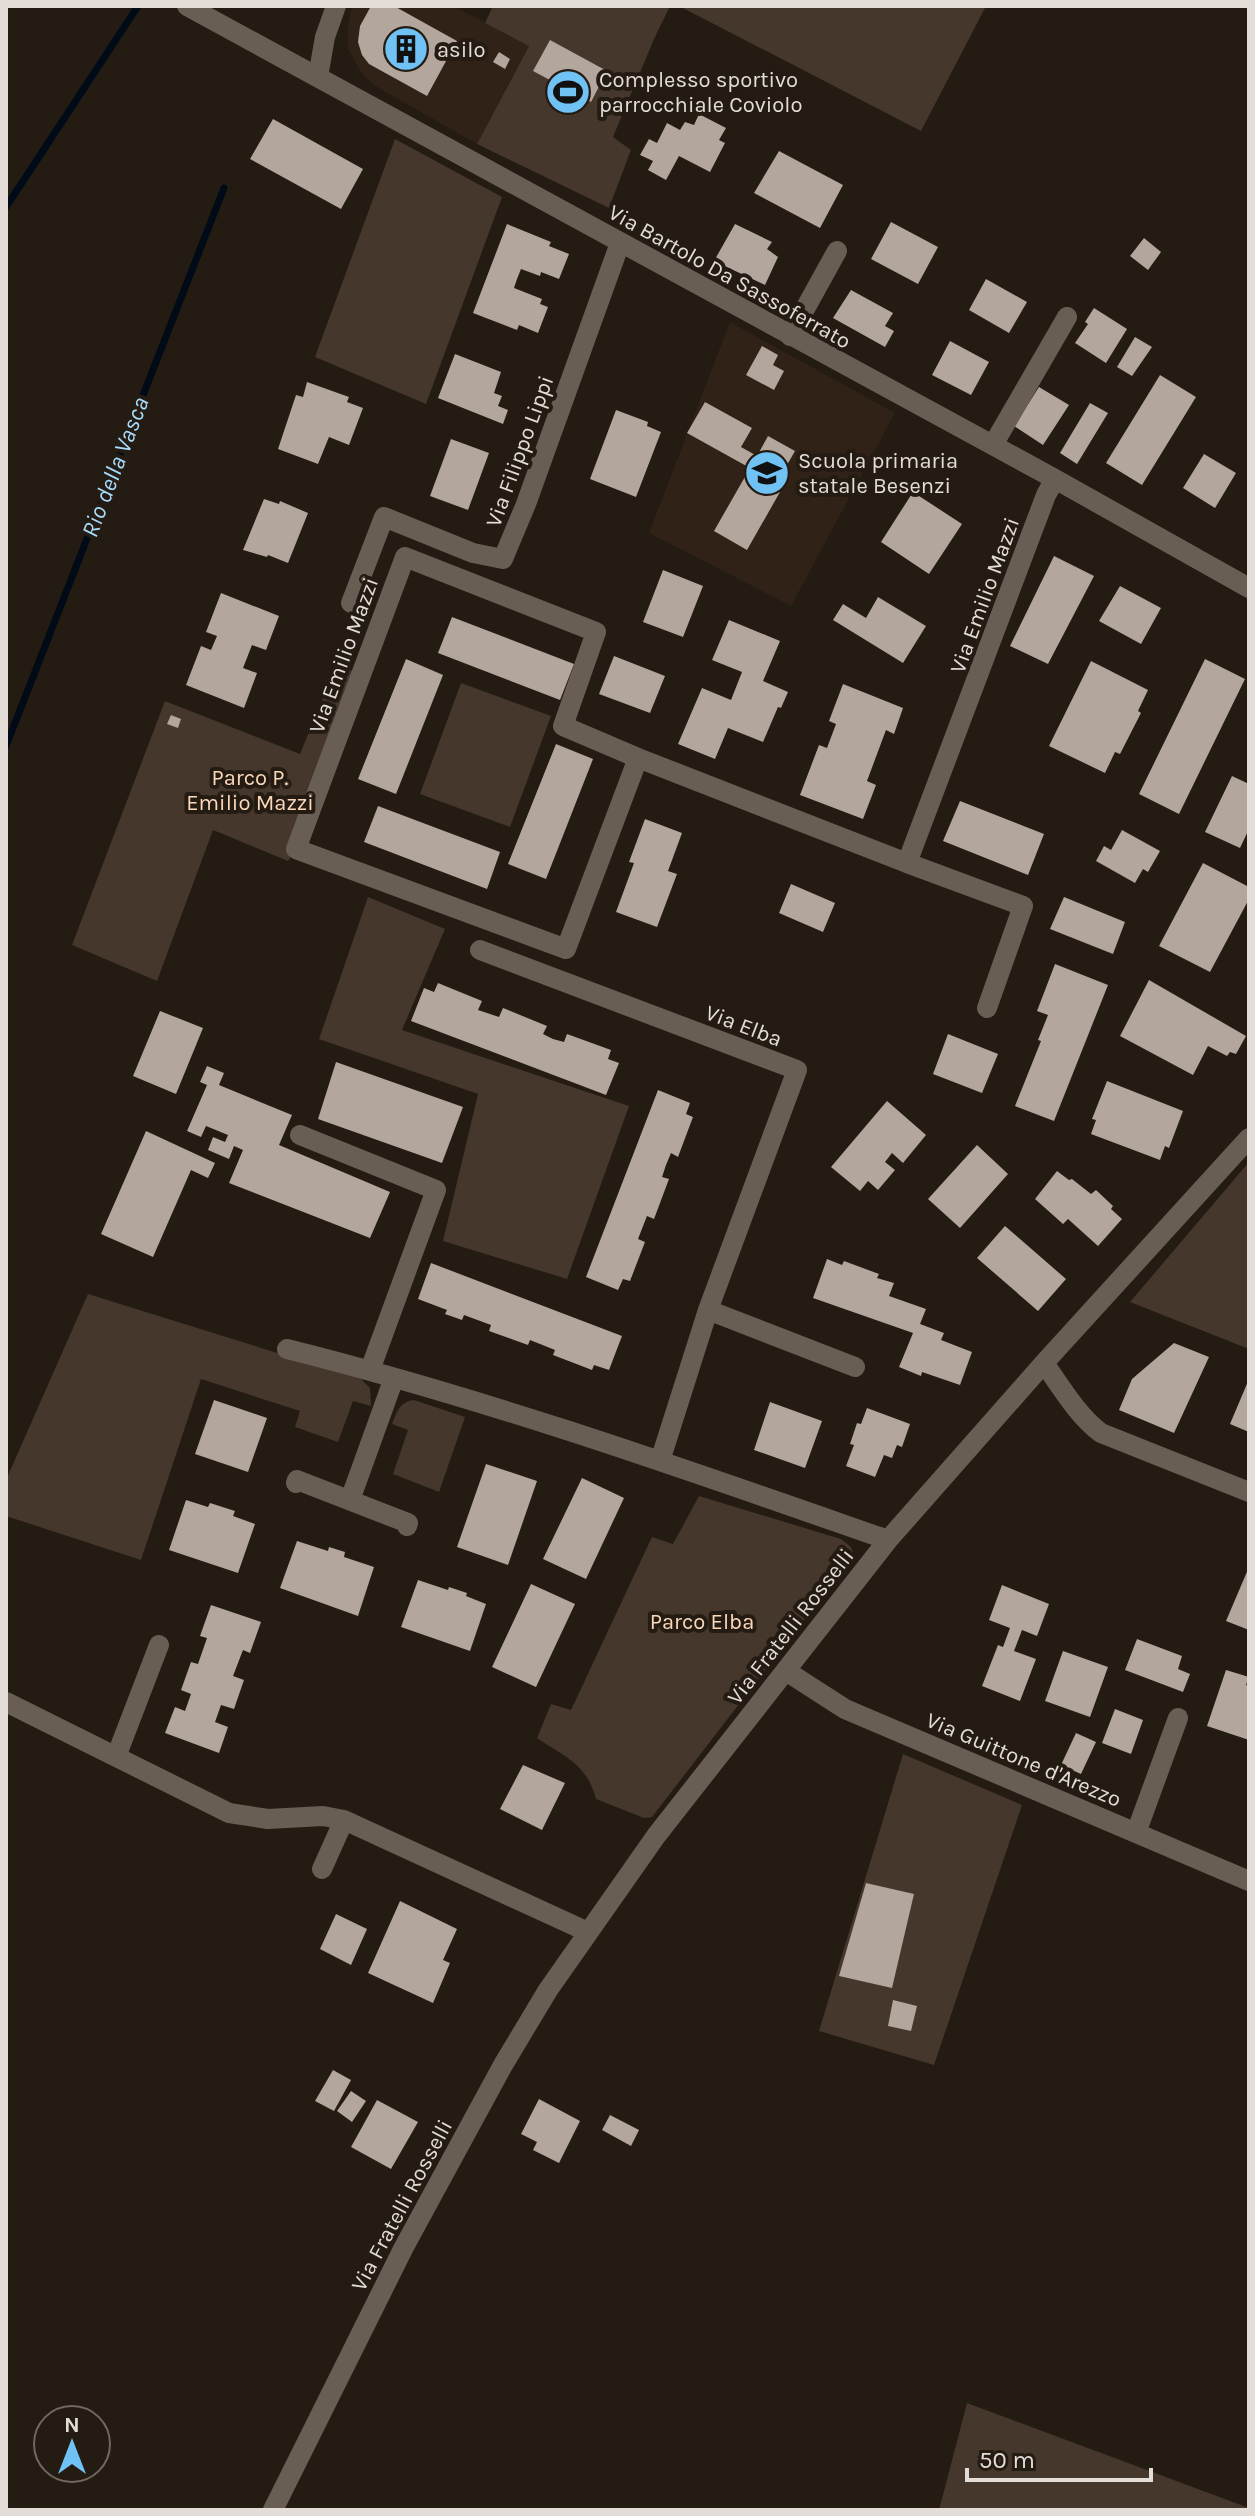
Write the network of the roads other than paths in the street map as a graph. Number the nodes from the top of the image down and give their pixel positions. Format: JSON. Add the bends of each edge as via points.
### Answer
{"nodes":[{"id":1,"x":187,"y":6,"type":"edge"},
{"id":2,"x":336,"y":6,"type":"edge"},
{"id":3,"x":318,"y":77,"type":"junction"},
{"id":4,"x":620,"y":243,"type":"junction"},
{"id":5,"x":837,"y":251,"type":"dead end"},
{"id":6,"x":1067,"y":317,"type":"dead end"},
{"id":7,"x":790,"y":336,"type":"junction"},
{"id":8,"x":993,"y":445,"type":"junction"},
{"id":9,"x":1055,"y":479,"type":"junction"},
{"id":10,"x":1249,"y":588,"type":"edge"},
{"id":11,"x":351,"y":603,"type":"dead end"},
{"id":12,"x":638,"y":758,"type":"junction"},
{"id":13,"x":907,"y":863,"type":"junction"},
{"id":14,"x":480,"y":950,"type":"dead end"},
{"id":15,"x":987,"y":1008,"type":"dead end"},
{"id":16,"x":300,"y":1135,"type":"dead end"},
{"id":17,"x":1249,"y":1138,"type":"edge"},
{"id":18,"x":708,"y":1310,"type":"junction"},
{"id":19,"x":287,"y":1349,"type":"dead end"},
{"id":20,"x":1044,"y":1363,"type":"junction"},
{"id":21,"x":855,"y":1367,"type":"dead end"},
{"id":22,"x":370,"y":1370,"type":"junction"},
{"id":23,"x":394,"y":1378,"type":"junction"},
{"id":24,"x":660,"y":1461,"type":"junction"},
{"id":25,"x":296,"y":1483,"type":"dead end"},
{"id":26,"x":1249,"y":1492,"type":"edge"},
{"id":27,"x":350,"y":1500,"type":"junction"},
{"id":28,"x":407,"y":1526,"type":"dead end"},
{"id":29,"x":888,"y":1540,"type":"junction"},
{"id":30,"x":159,"y":1645,"type":"dead end"},
{"id":31,"x":786,"y":1671,"type":"junction"},
{"id":32,"x":6,"y":1702,"type":"edge"},
{"id":33,"x":1178,"y":1718,"type":"dead end"},
{"id":34,"x":116,"y":1757,"type":"junction"},
{"id":35,"x":344,"y":1820,"type":"junction"},
{"id":36,"x":1136,"y":1833,"type":"junction"},
{"id":37,"x":322,"y":1869,"type":"dead end"},
{"id":38,"x":1249,"y":1881,"type":"edge"},
{"id":39,"x":588,"y":1932,"type":"junction"},
{"id":40,"x":273,"y":2510,"type":"edge"}],
"edges":[{"from":1,"to":3,"type":"street","name":"Via Bartolo Da Sassoferrato"},
{"from":2,"to":3,"type":"street"},
{"from":3,"to":4,"type":"street","name":"Via Bartolo Da Sassoferrato"},
{"from":4,"to":7,"type":"street","name":"Via Bartolo Da Sassoferrato"},
{"from":4,"to":11,"type":"street","name":"Via Filippo Lippi","via":[[503,559],[473,553],[384,517]]},
{"from":5,"to":7,"type":"street"},
{"from":6,"to":8,"type":"street"},
{"from":7,"to":8,"type":"street","name":"Via Bartolo Da Sassoferrato"},
{"from":8,"to":9,"type":"street","name":"Via Bartolo Da Sassoferrato"},
{"from":9,"to":10,"type":"street","name":"Via Bartolo Da Sassoferrato"},
{"from":9,"to":13,"type":"street","name":"Via Emilio Mazzi"},
{"from":12,"to":12,"type":"street","name":"Via Emilio Mazzi","via":[[563,726],[596,632],[405,557],[296,849],[566,949]]},
{"from":12,"to":13,"type":"street","name":"Via Emilio Mazzi"},
{"from":13,"to":15,"type":"street","name":"Via Emilio Mazzi","via":[[1023,906]]},
{"from":14,"to":18,"type":"street","name":"Via Elba","via":[[797,1070]]},
{"from":16,"to":22,"type":"street","via":[[436,1190]]},
{"from":17,"to":20,"type":"street","name":"Via Fratelli Rosselli"},
{"from":18,"to":21,"type":"street"},
{"from":18,"to":24,"type":"street","name":"Via Elba"},
{"from":19,"to":22,"type":"street"},
{"from":20,"to":26,"type":"street","via":[[1101,1433]]},
{"from":20,"to":29,"type":"street","name":"Via Fratelli Rosselli"},
{"from":22,"to":23,"type":"street"},
{"from":23,"to":24,"type":"street"},
{"from":23,"to":27,"type":"street"},
{"from":24,"to":29,"type":"street"},
{"from":25,"to":27,"type":"street"},
{"from":27,"to":28,"type":"street"},
{"from":29,"to":31,"type":"street","name":"Via Fratelli Rosselli"},
{"from":30,"to":34,"type":"street"},
{"from":31,"to":36,"type":"street","name":"Via Guittone d'Arezzo","via":[[845,1709]]},
{"from":31,"to":39,"type":"street","name":"Via Fratelli Rosselli","via":[[706,1769]]},
{"from":32,"to":34,"type":"street"},
{"from":33,"to":36,"type":"street"},
{"from":34,"to":35,"type":"street","via":[[229,1813]]},
{"from":35,"to":37,"type":"street"},
{"from":35,"to":39,"type":"street"},
{"from":36,"to":38,"type":"street","name":"Via Guittone d'Arezzo"},
{"from":39,"to":40,"type":"street","name":"Via Fratelli Rosselli","via":[[511,2052],[434,2191]]}]}
